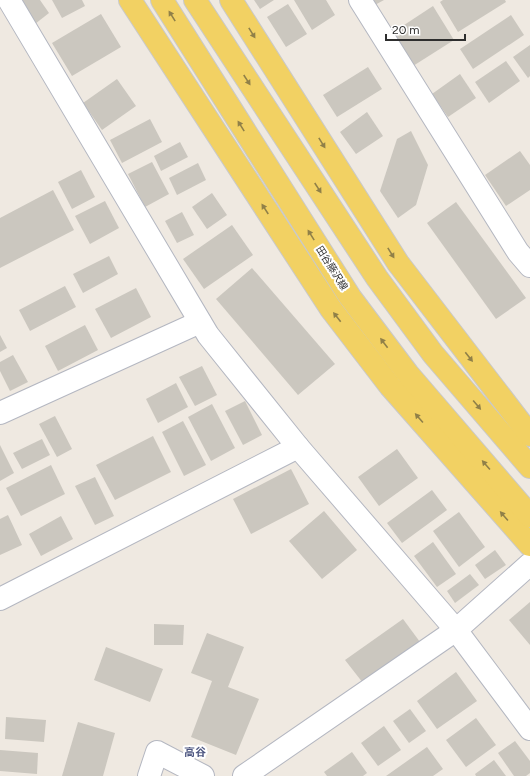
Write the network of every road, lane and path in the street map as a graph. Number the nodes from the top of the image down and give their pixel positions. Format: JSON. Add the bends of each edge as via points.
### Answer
{"nodes":[{"id":1,"x":9,"y":0,"type":"edge"},
{"id":2,"x":130,"y":0,"type":"edge"},
{"id":3,"x":162,"y":0,"type":"edge"},
{"id":4,"x":195,"y":0,"type":"edge"},
{"id":5,"x":231,"y":0,"type":"edge"},
{"id":6,"x":360,"y":0,"type":"edge"},
{"id":7,"x":526,"y":253,"type":"edge"},
{"id":8,"x":200,"y":322,"type":"junction"},
{"id":9,"x":0,"y":413,"type":"edge"},
{"id":10,"x":530,"y":435,"type":"edge"},
{"id":11,"x":298,"y":447,"type":"junction"},
{"id":12,"x":530,"y":467,"type":"edge"},
{"id":13,"x":530,"y":516,"type":"edge"},
{"id":14,"x":530,"y":545,"type":"edge"},
{"id":15,"x":530,"y":564,"type":"edge"},
{"id":16,"x":0,"y":599,"type":"edge"},
{"id":17,"x":456,"y":630,"type":"junction"},
{"id":18,"x":530,"y":729,"type":"edge"},
{"id":19,"x":149,"y":776,"type":"edge"},
{"id":20,"x":203,"y":776,"type":"edge"},
{"id":21,"x":244,"y":776,"type":"edge"}],
"edges":[{"from":1,"to":8,"type":"street"},
{"from":14,"to":2,"type":"main road","one_way":true,"via":[[390,386],[331,309]]},
{"from":13,"to":3,"type":"main road","name":"田谷藤沢線","one_way":true,"via":[[408,374],[350,296]]},
{"from":4,"to":12,"type":"main road","one_way":true,"via":[[377,278],[433,354]]},
{"from":5,"to":10,"type":"main road","one_way":true,"via":[[398,263]]},
{"from":6,"to":7,"type":"street"},
{"from":8,"to":9,"type":"street"},
{"from":8,"to":11,"type":"street"},
{"from":11,"to":16,"type":"street"},
{"from":11,"to":17,"type":"street"},
{"from":15,"to":17,"type":"street"},
{"from":17,"to":18,"type":"street"},
{"from":17,"to":21,"type":"street"},
{"from":19,"to":20,"type":"street","via":[[157,752]]}]}
